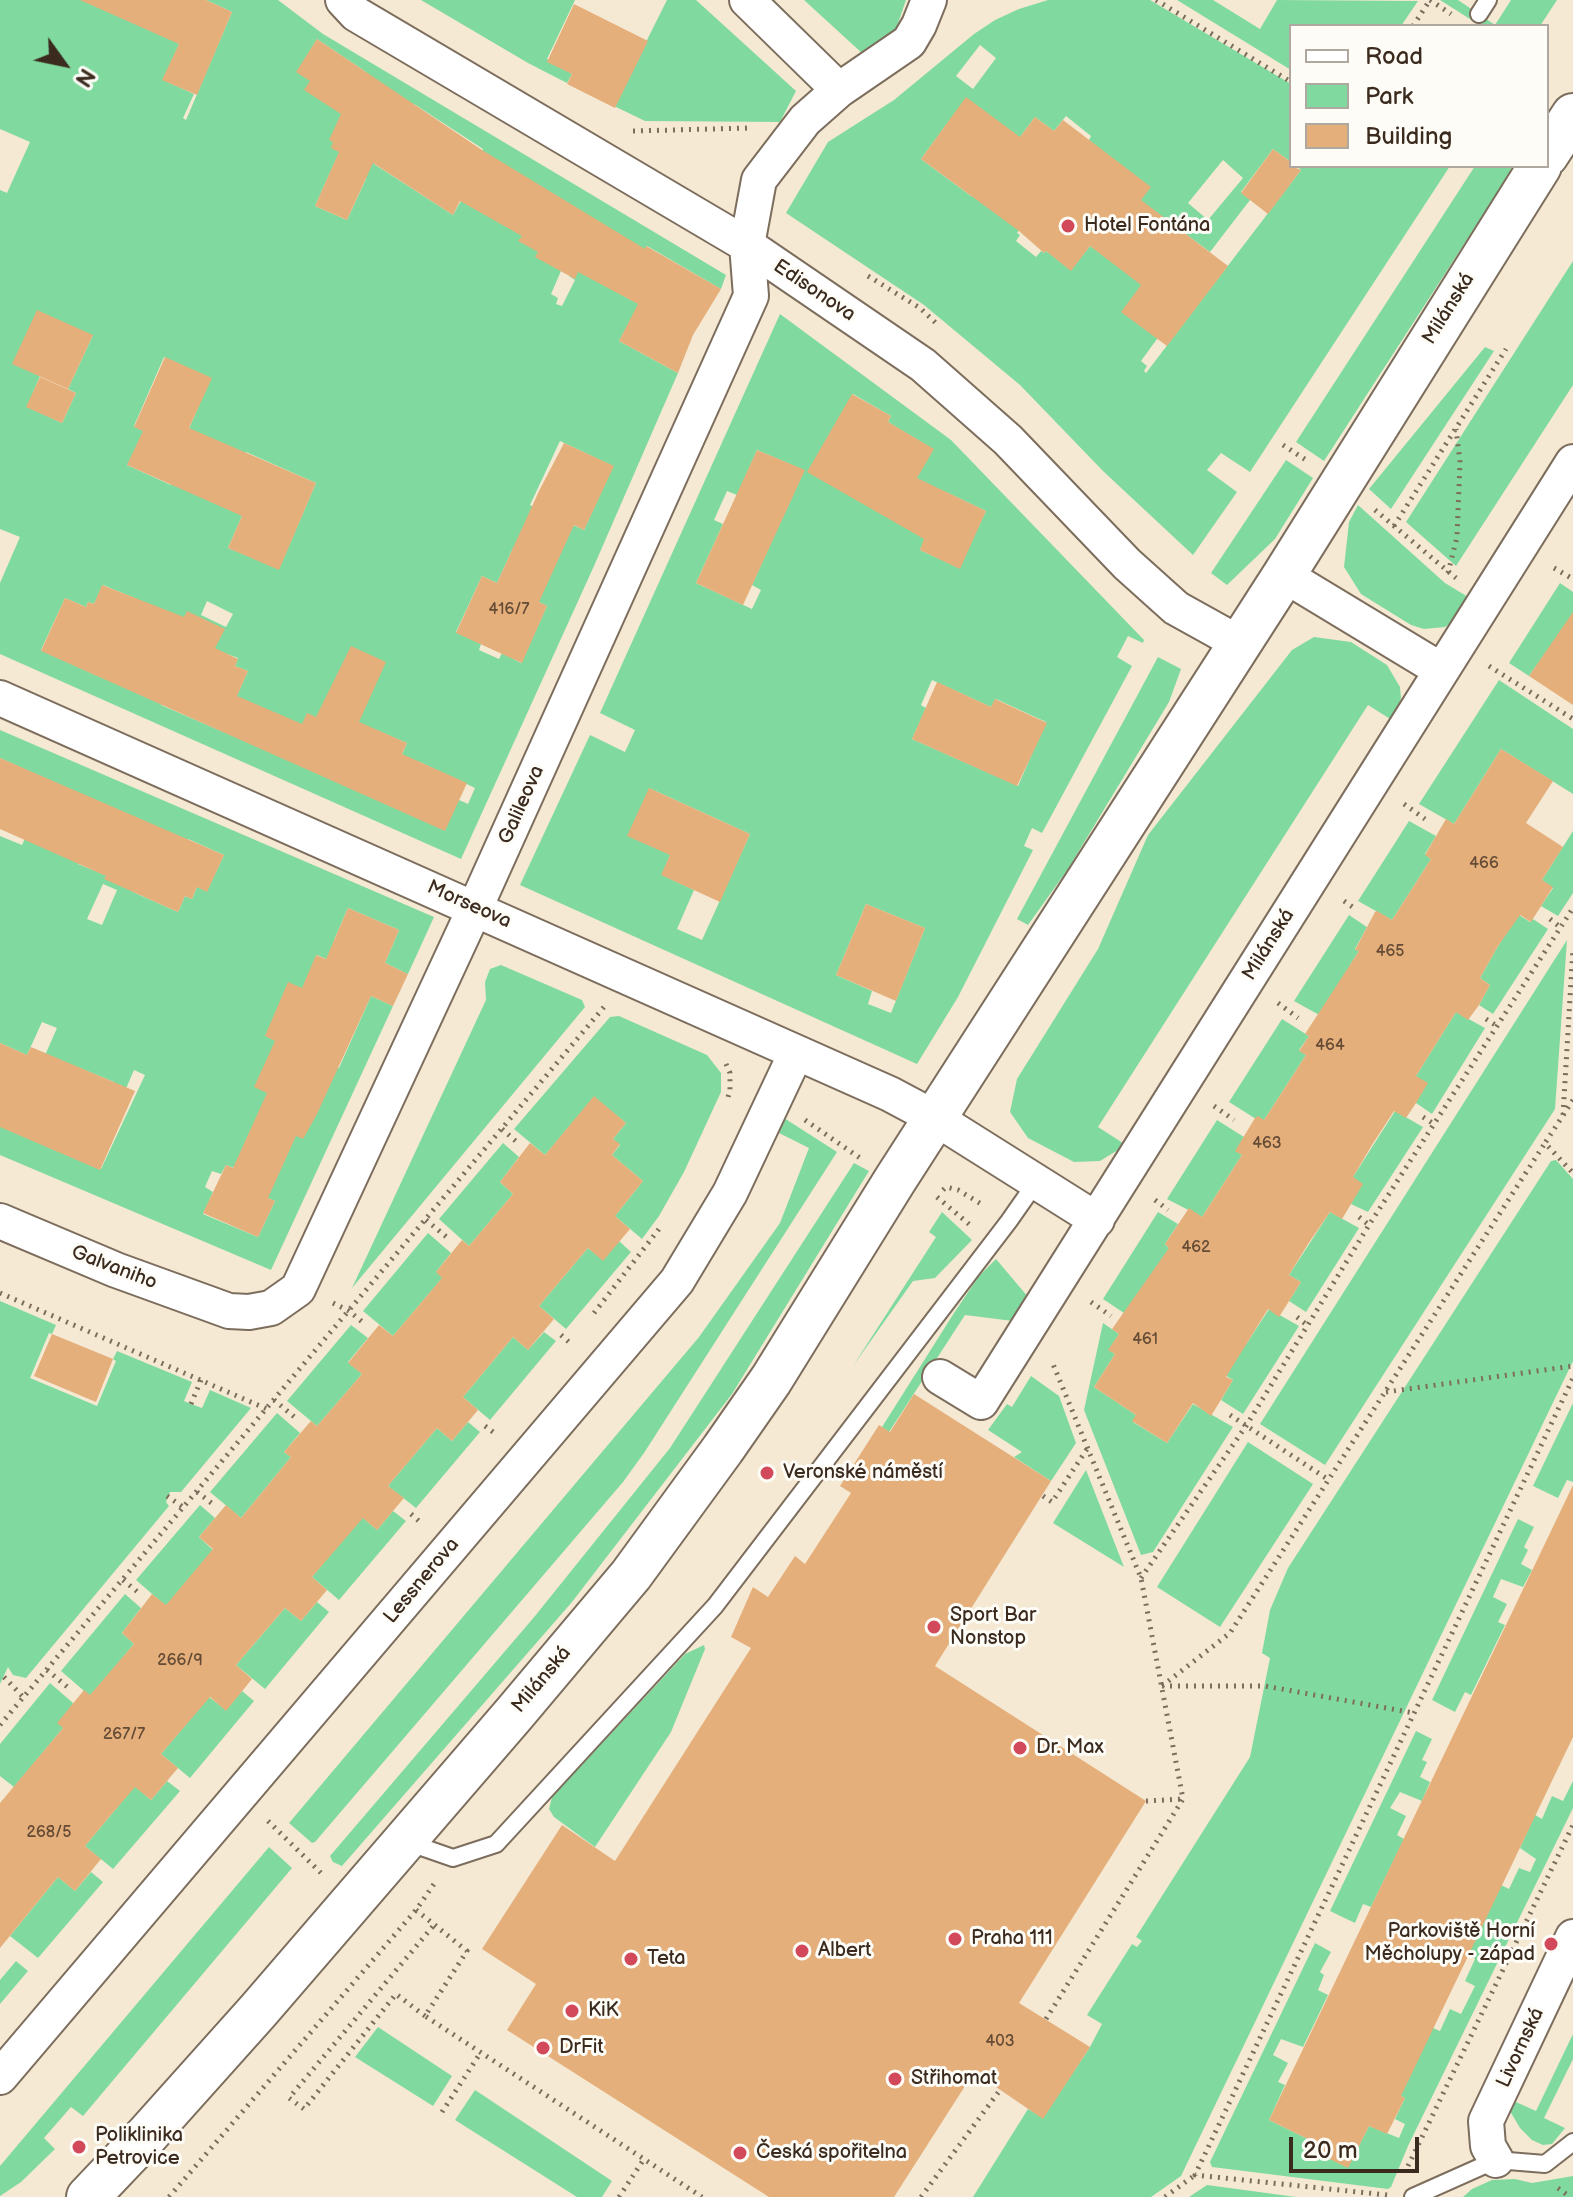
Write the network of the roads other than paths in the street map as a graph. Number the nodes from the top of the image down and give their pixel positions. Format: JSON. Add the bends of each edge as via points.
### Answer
{"nodes":[{"id":1,"x":343,"y":0,"type":"edge"},
{"id":2,"x":747,"y":0,"type":"edge"},
{"id":3,"x":929,"y":0,"type":"edge"},
{"id":4,"x":839,"y":90,"type":"junction"},
{"id":5,"x":1573,"y":115,"type":"edge"},
{"id":6,"x":1549,"y":152,"type":"edge"},
{"id":7,"x":1539,"y":168,"type":"edge"},
{"id":8,"x":747,"y":245,"type":"junction"},
{"id":9,"x":1573,"y":462,"type":"edge"},
{"id":10,"x":1284,"y":575,"type":"junction"},
{"id":11,"x":1239,"y":643,"type":"junction"},
{"id":12,"x":1441,"y":670,"type":"junction"},
{"id":13,"x":0,"y":698,"type":"edge"},
{"id":14,"x":475,"y":908,"type":"junction"},
{"id":15,"x":796,"y":1053,"type":"junction"},
{"id":16,"x":935,"y":1118,"type":"junction"},
{"id":17,"x":1037,"y":1181,"type":"junction"},
{"id":18,"x":1097,"y":1220,"type":"junction"},
{"id":19,"x":0,"y":1221,"type":"edge"},
{"id":20,"x":229,"y":1311,"type":"joint"},
{"id":21,"x":940,"y":1377,"type":"dead end"},
{"id":22,"x":405,"y":1842,"type":"junction"},
{"id":23,"x":1573,"y":1937,"type":"edge"},
{"id":24,"x":0,"y":2077,"type":"edge"},
{"id":25,"x":1573,"y":2142,"type":"edge"},
{"id":26,"x":1496,"y":2160,"type":"junction"},
{"id":27,"x":88,"y":2197,"type":"edge"},
{"id":28,"x":1413,"y":2197,"type":"edge"}],
"edges":[{"from":1,"to":8,"type":"street","name":"Edisonova","via":[[356,14]]},
{"from":2,"to":4,"type":"street"},
{"from":3,"to":4,"type":"street","name":"Galileova","via":[[909,42]]},
{"from":4,"to":8,"type":"street","name":"Galileova","via":[[800,127],[759,180]]},
{"from":5,"to":6,"type":"street"},
{"from":7,"to":10,"type":"street","name":"Milánská"},
{"from":8,"to":11,"type":"street","name":"Edisonova","via":[[923,365],[1008,440],[1176,608]]},
{"from":8,"to":14,"type":"street","name":"Galileova","via":[[751,296]]},
{"from":9,"to":12,"type":"street","name":"Milánská"},
{"from":10,"to":11,"type":"street","name":"Milánská"},
{"from":10,"to":12,"type":"street"},
{"from":11,"to":16,"type":"street","name":"Milánská"},
{"from":12,"to":18,"type":"street","name":"Milánská"},
{"from":13,"to":14,"type":"street","name":"Morseova"},
{"from":14,"to":15,"type":"street","name":"Morseova"},
{"from":14,"to":20,"type":"street","name":"Galileova","via":[[302,1282],[271,1308]]},
{"from":15,"to":16,"type":"street","name":"Morseova"},
{"from":15,"to":24,"type":"street","name":"Lessnerova","via":[[730,1193],[677,1281]]},
{"from":16,"to":17,"type":"street"},
{"from":16,"to":22,"type":"street","name":"Milánská","via":[[771,1380],[631,1575]]},
{"from":17,"to":18,"type":"street"},
{"from":17,"to":22,"type":"lane","via":[[715,1606],[496,1844],[453,1858]]},
{"from":18,"to":21,"type":"street","name":"Milánská","via":[[981,1402]]},
{"from":19,"to":20,"type":"street","name":"Galvaniho"},
{"from":22,"to":27,"type":"street","name":"Milánská"},
{"from":23,"to":26,"type":"street","name":"Livornská","via":[[1486,2121],[1488,2146]]},
{"from":25,"to":26,"type":"lane","via":[[1545,2164]]},
{"from":26,"to":28,"type":"lane"}]}
